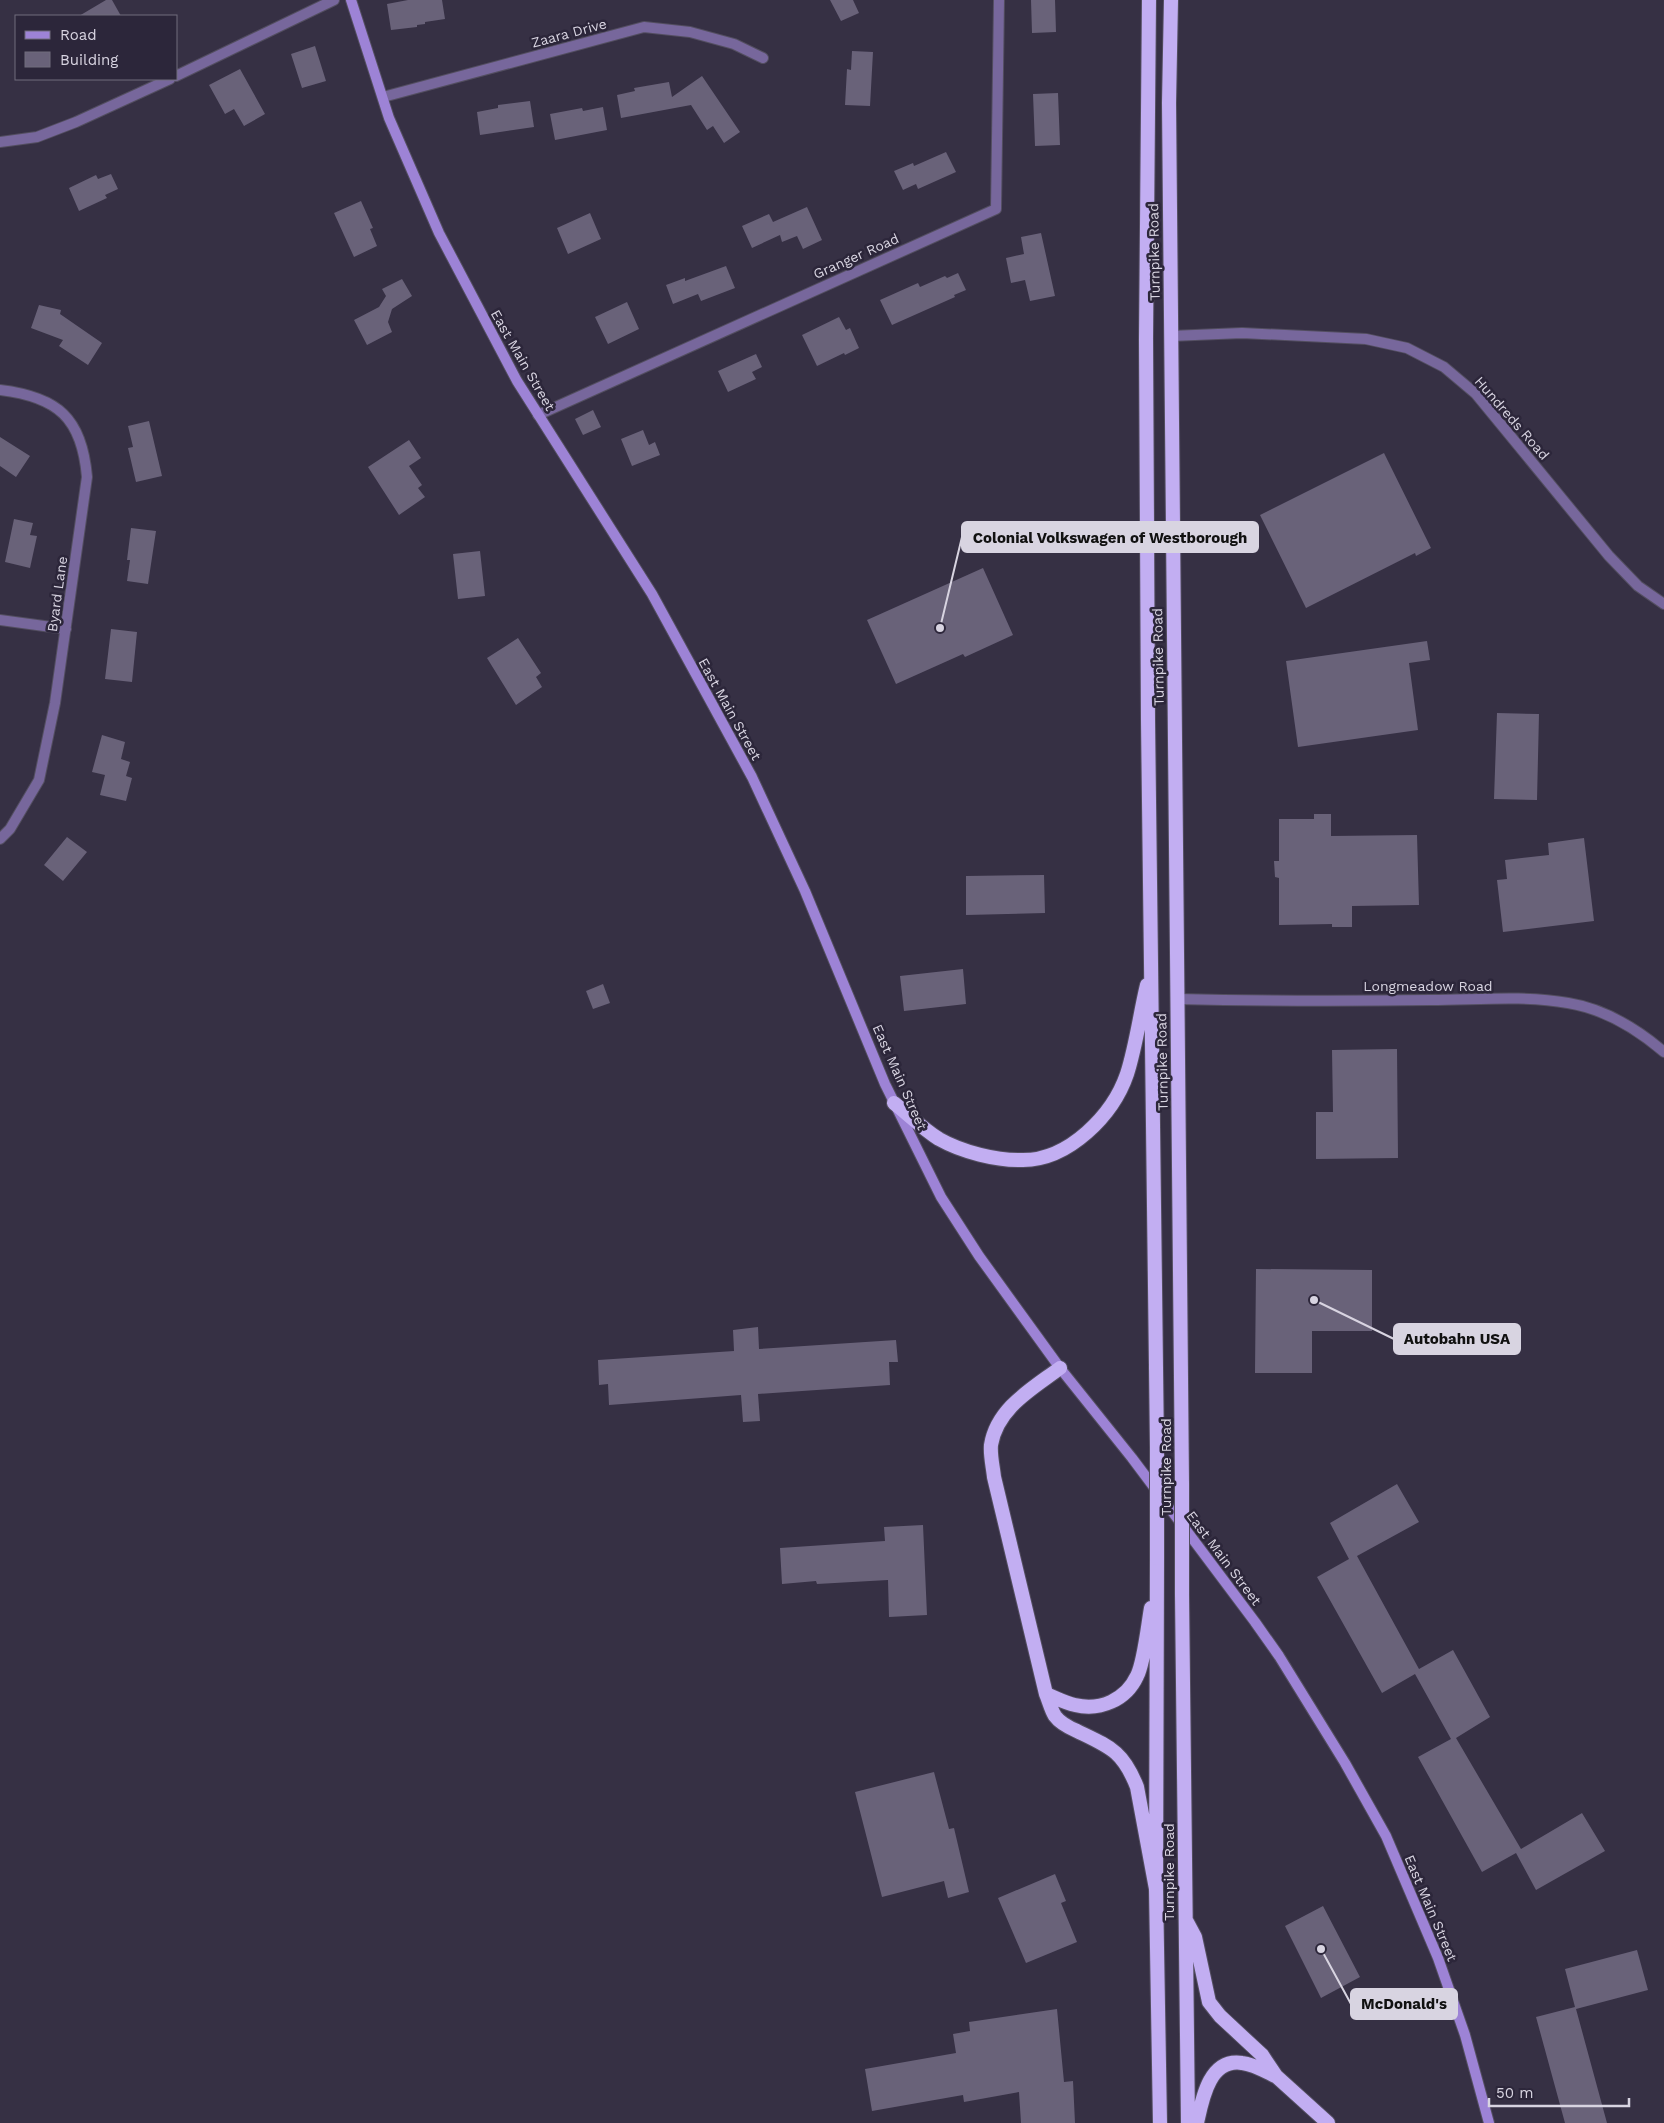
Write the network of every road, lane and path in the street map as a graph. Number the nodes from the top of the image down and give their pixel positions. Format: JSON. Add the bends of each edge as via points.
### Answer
{"nodes":[{"id":1,"x":334,"y":0,"type":"edge"},
{"id":2,"x":351,"y":0,"type":"edge"},
{"id":3,"x":999,"y":0,"type":"edge"},
{"id":4,"x":1149,"y":0,"type":"edge"},
{"id":5,"x":1171,"y":0,"type":"edge"},
{"id":6,"x":763,"y":58,"type":"dead end"},
{"id":7,"x":178,"y":75,"type":"edge"},
{"id":8,"x":168,"y":80,"type":"edge"},
{"id":9,"x":383,"y":97,"type":"junction"},
{"id":10,"x":0,"y":142,"type":"edge"},
{"id":11,"x":1171,"y":336,"type":"junction"},
{"id":12,"x":0,"y":390,"type":"edge"},
{"id":13,"x":538,"y":415,"type":"junction"},
{"id":14,"x":1664,"y":604,"type":"edge"},
{"id":15,"x":0,"y":620,"type":"edge"},
{"id":16,"x":66,"y":629,"type":"junction"},
{"id":17,"x":0,"y":839,"type":"edge"},
{"id":18,"x":1152,"y":962,"type":"junction"},
{"id":19,"x":1178,"y":1000,"type":"junction"},
{"id":20,"x":1664,"y":1052,"type":"edge"},
{"id":21,"x":894,"y":1103,"type":"junction"},
{"id":22,"x":1060,"y":1368,"type":"junction"},
{"id":23,"x":1156,"y":1583,"type":"junction"},
{"id":24,"x":1046,"y":1694,"type":"junction"},
{"id":25,"x":1156,"y":1889,"type":"junction"},
{"id":26,"x":1186,"y":1920,"type":"junction"},
{"id":27,"x":1276,"y":2076,"type":"junction"},
{"id":28,"x":1160,"y":2123,"type":"edge"},
{"id":29,"x":1188,"y":2123,"type":"edge"},
{"id":30,"x":1197,"y":2123,"type":"edge"},
{"id":31,"x":1328,"y":2123,"type":"edge"},
{"id":32,"x":1489,"y":2123,"type":"edge"}],
"edges":[{"from":1,"to":7,"type":"street"},
{"from":2,"to":9,"type":"main road","name":"East Main Street"},
{"from":3,"to":13,"type":"street","name":"Granger Road","via":[[996,209]]},
{"from":4,"to":18,"type":"highway","name":"Turnpike Road","via":[[1146,339]]},
{"from":5,"to":11,"type":"highway","name":"Turnpike Road"},
{"from":6,"to":9,"type":"street","name":"Zaara Drive","via":[[734,44],[690,32],[644,27]]},
{"from":8,"to":10,"type":"street","via":[[37,137]]},
{"from":9,"to":13,"type":"main road","name":"East Main Street","via":[[439,233]]},
{"from":11,"to":14,"type":"street","name":"Hundreds Road","via":[[1275,334],[1366,339],[1407,348],[1444,367],[1476,394],[1609,556],[1638,586]]},
{"from":11,"to":19,"type":"highway","name":"Turnpike Road"},
{"from":12,"to":16,"type":"street","name":"Byard Lane","via":[[20,393],[53,405],[81,440],[87,477]]},
{"from":13,"to":21,"type":"main road","name":"East Main Street","via":[[652,594],[752,777],[805,891]]},
{"from":15,"to":16,"type":"street"},
{"from":16,"to":17,"type":"street","name":"Byard Lane","via":[[39,780],[10,829]]},
{"from":18,"to":21,"type":"highway","via":[[1127,1075],[1114,1102],[1094,1126],[1060,1150],[1024,1160],[978,1153],[939,1139]]},
{"from":18,"to":23,"type":"highway","name":"Turnpike Road","bridge":true},
{"from":19,"to":20,"type":"street","name":"Longmeadow Road","via":[[1526,999],[1568,1003],[1608,1014],[1644,1035]]},
{"from":19,"to":26,"type":"highway","name":"Turnpike Road","bridge":true},
{"from":21,"to":22,"type":"main road","name":"East Main Street","via":[[941,1197],[979,1256]]},
{"from":22,"to":24,"type":"highway","via":[[1007,1411],[996,1428],[991,1447],[994,1477]]},
{"from":22,"to":32,"type":"main road","name":"East Main Street","via":[[1255,1622],[1366,1799],[1403,1874],[1438,1958],[1465,2035]]},
{"from":23,"to":24,"type":"highway","via":[[1138,1676],[1128,1689],[1112,1702],[1095,1706],[1075,1705]]},
{"from":23,"to":25,"type":"highway","name":"Turnpike Road"},
{"from":24,"to":25,"type":"highway","via":[[1055,1716],[1069,1727],[1106,1744],[1121,1756],[1131,1772]]},
{"from":25,"to":28,"type":"highway","name":"Turnpike Road"},
{"from":26,"to":27,"type":"highway","via":[[1195,1937],[1209,2002],[1262,2055]]},
{"from":26,"to":29,"type":"highway","name":"Turnpike Road"},
{"from":27,"to":30,"type":"highway","via":[[1242,2062],[1230,2063],[1207,2083]]},
{"from":27,"to":31,"type":"highway"}]}
